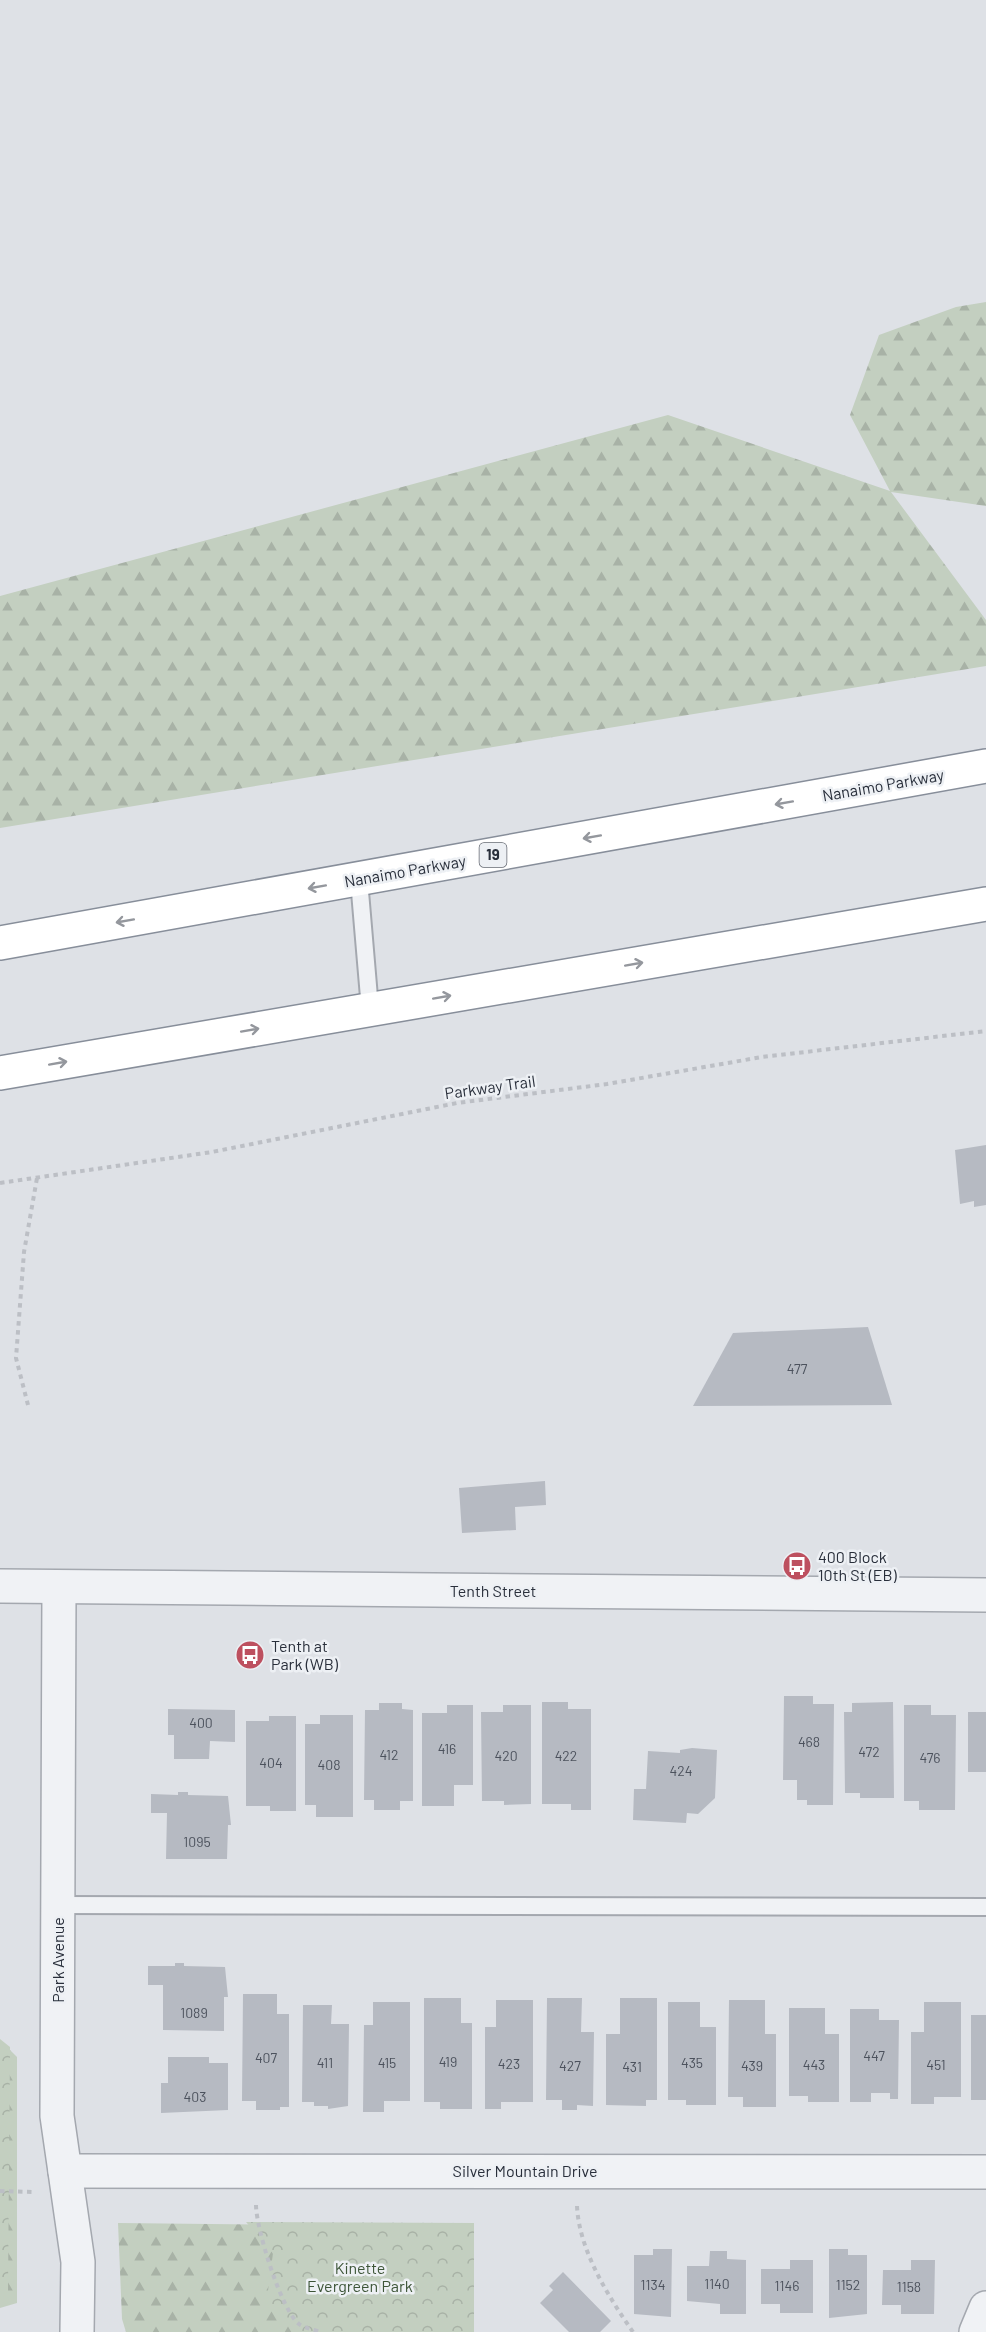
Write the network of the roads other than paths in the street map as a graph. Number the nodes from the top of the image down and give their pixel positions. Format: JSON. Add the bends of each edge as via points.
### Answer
{"nodes":[{"id":1,"x":986,"y":766,"type":"edge"},
{"id":2,"x":359,"y":880,"type":"junction"},
{"id":3,"x":986,"y":904,"type":"edge"},
{"id":4,"x":0,"y":943,"type":"edge"},
{"id":5,"x":370,"y":1009,"type":"junction"},
{"id":6,"x":0,"y":1073,"type":"edge"},
{"id":7,"x":0,"y":1586,"type":"edge"},
{"id":8,"x":59,"y":1587,"type":"junction"},
{"id":9,"x":986,"y":1595,"type":"edge"},
{"id":10,"x":58,"y":1905,"type":"junction"},
{"id":11,"x":986,"y":1907,"type":"edge"},
{"id":12,"x":65,"y":2171,"type":"junction"},
{"id":13,"x":986,"y":2172,"type":"edge"},
{"id":14,"x":986,"y":2308,"type":"edge"},
{"id":15,"x":77,"y":2332,"type":"edge"},
{"id":16,"x":976,"y":2332,"type":"edge"}],
"edges":[{"from":1,"to":2,"type":"highway","name":"Nanaimo Parkway","number":"19","one_way":true},
{"from":2,"to":4,"type":"highway","name":"Nanaimo Parkway","number":"19","one_way":true},
{"from":2,"to":5,"type":"lane"},
{"from":5,"to":3,"type":"highway","one_way":true},
{"from":6,"to":5,"type":"highway","one_way":true},
{"from":7,"to":8,"type":"street","name":"Tenth Street"},
{"from":8,"to":9,"type":"street","name":"Tenth Street"},
{"from":8,"to":10,"type":"street","name":"Park Avenue"},
{"from":10,"to":11,"type":"lane"},
{"from":10,"to":12,"type":"street","name":"Park Avenue","via":[[57,2116]]},
{"from":12,"to":13,"type":"street","name":"Silver Mountain Drive"},
{"from":12,"to":15,"type":"street","name":"Park Avenue","via":[[78,2262]]},
{"from":14,"to":16,"type":"street"}]}
